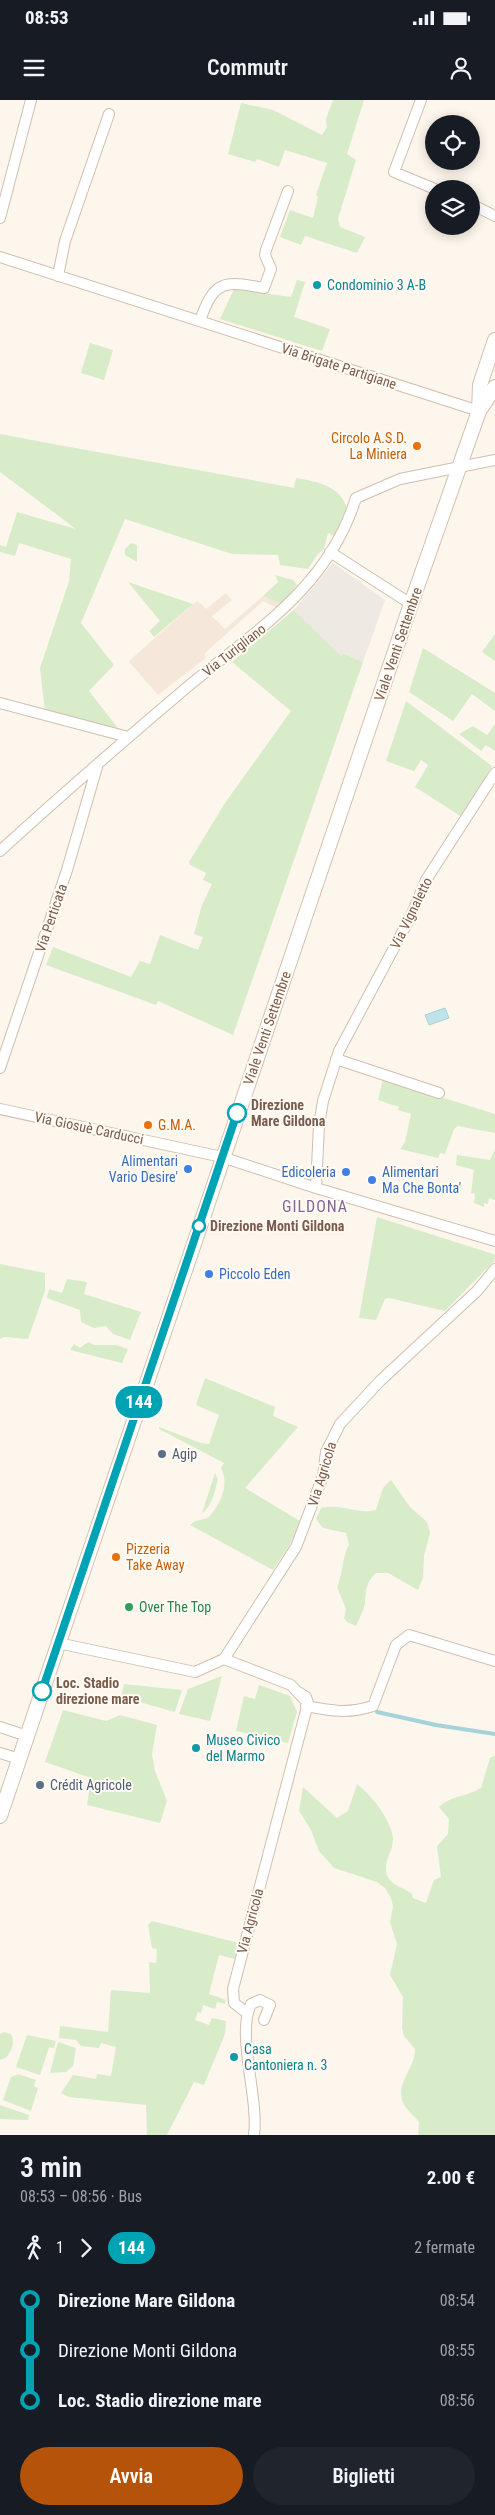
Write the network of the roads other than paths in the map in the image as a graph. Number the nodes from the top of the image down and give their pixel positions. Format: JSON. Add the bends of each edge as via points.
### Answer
{"nodes":[{"id":1,"x":31,"y":100,"type":"edge"},
{"id":2,"x":421,"y":100,"type":"edge"},
{"id":3,"x":109,"y":114,"type":"dead end"},
{"id":4,"x":425,"y":185,"type":"edge"},
{"id":5,"x":288,"y":191,"type":"dead end"},
{"id":6,"x":480,"y":208,"type":"edge"},
{"id":7,"x":495,"y":216,"type":"edge"},
{"id":8,"x":0,"y":218,"type":"edge"},
{"id":9,"x":0,"y":257,"type":"edge"},
{"id":10,"x":58,"y":276,"type":"junction"},
{"id":11,"x":200,"y":321,"type":"junction"},
{"id":12,"x":495,"y":340,"type":"edge"},
{"id":13,"x":495,"y":388,"type":"edge"},
{"id":14,"x":479,"y":411,"type":"junction"},
{"id":15,"x":495,"y":460,"type":"edge"},
{"id":16,"x":459,"y":468,"type":"junction"},
{"id":17,"x":330,"y":552,"type":"junction"},
{"id":18,"x":411,"y":604,"type":"junction"},
{"id":19,"x":0,"y":703,"type":"edge"},
{"id":20,"x":128,"y":737,"type":"junction"},
{"id":21,"x":97,"y":766,"type":"junction"},
{"id":22,"x":495,"y":773,"type":"edge"},
{"id":23,"x":0,"y":850,"type":"edge"},
{"id":24,"x":336,"y":1059,"type":"junction"},
{"id":25,"x":0,"y":1068,"type":"edge"},
{"id":26,"x":439,"y":1093,"type":"dead end"},
{"id":27,"x":0,"y":1109,"type":"edge"},
{"id":28,"x":222,"y":1157,"type":"junction"},
{"id":29,"x":316,"y":1188,"type":"junction"},
{"id":30,"x":495,"y":1241,"type":"edge"},
{"id":31,"x":495,"y":1269,"type":"edge"},
{"id":32,"x":58,"y":1643,"type":"junction"},
{"id":33,"x":224,"y":1659,"type":"junction"},
{"id":34,"x":495,"y":1661,"type":"edge"},
{"id":35,"x":306,"y":1706,"type":"junction"},
{"id":36,"x":0,"y":1727,"type":"edge"},
{"id":37,"x":27,"y":1736,"type":"junction"},
{"id":38,"x":0,"y":1753,"type":"edge"},
{"id":39,"x":20,"y":1759,"type":"junction"},
{"id":40,"x":0,"y":1816,"type":"edge"},
{"id":41,"x":247,"y":2013,"type":"junction"},
{"id":42,"x":264,"y":2020,"type":"dead end"},
{"id":43,"x":254,"y":2118,"type":"junction"},
{"id":44,"x":254,"y":2135,"type":"edge"},
{"id":45,"x":261,"y":2135,"type":"edge"}],
"edges":[{"from":1,"to":8,"type":"street"},
{"from":2,"to":4,"type":"street","via":[[394,172]]},
{"from":3,"to":10,"type":"street","via":[[65,242]]},
{"from":5,"to":11,"type":"street","via":[[266,250],[271,269],[264,288],[233,283],[223,285],[214,291]]},
{"from":6,"to":7,"type":"street"},
{"from":9,"to":10,"type":"street","name":"Via Brigate Partigiane"},
{"from":10,"to":11,"type":"street","name":"Via Brigate Partigiane"},
{"from":11,"to":14,"type":"street","name":"Via Brigate Partigiane"},
{"from":12,"to":14,"type":"main road","name":"Viale Venti Settembre","via":[[480,385]]},
{"from":13,"to":14,"type":"main road","name":"Viale Venti Settembre"},
{"from":14,"to":16,"type":"main road","name":"Viale Venti Settembre"},
{"from":15,"to":16,"type":"street","name":"Via Turigliano"},
{"from":16,"to":17,"type":"street","name":"Via Turigliano","via":[[400,479],[356,498],[351,515]]},
{"from":16,"to":18,"type":"main road","name":"Viale Venti Settembre"},
{"from":17,"to":18,"type":"street"},
{"from":17,"to":20,"type":"street","name":"Via Turigliano","via":[[280,614]]},
{"from":18,"to":28,"type":"main road","name":"Viale Venti Settembre"},
{"from":19,"to":20,"type":"street"},
{"from":20,"to":21,"type":"street","name":"Via Turigliano"},
{"from":21,"to":23,"type":"street","name":"Via Turigliano"},
{"from":21,"to":25,"type":"street","name":"Via Perticata","via":[[67,870]]},
{"from":22,"to":24,"type":"street","name":"Via Vignaletto","via":[[426,880],[411,916]]},
{"from":24,"to":26,"type":"street"},
{"from":24,"to":29,"type":"street","name":"Via Vignaletto","via":[[320,1117]]},
{"from":27,"to":28,"type":"street","name":"Via Giosuè Carducci"},
{"from":28,"to":29,"type":"street","name":"Via Giosuè Carducci"},
{"from":28,"to":32,"type":"main road","name":"Viale Venti Settembre"},
{"from":29,"to":30,"type":"street","name":"Via Giosuè Carducci"},
{"from":31,"to":33,"type":"street","name":"Via Agricola","via":[[340,1424],[326,1452],[323,1476],[296,1547]]},
{"from":32,"to":33,"type":"street","via":[[195,1672]]},
{"from":32,"to":37,"type":"main road","name":"Viale Venti Settembre"},
{"from":33,"to":35,"type":"street","via":[[291,1685],[306,1697]]},
{"from":34,"to":35,"type":"street","via":[[409,1635],[396,1645],[373,1706],[354,1712]]},
{"from":35,"to":41,"type":"street","name":"Via Agricola","via":[[232,1989],[234,2003]]},
{"from":36,"to":37,"type":"street"},
{"from":37,"to":39,"type":"main road","name":"Viale Venti Settembre"},
{"from":38,"to":39,"type":"street"},
{"from":39,"to":40,"type":"main road","name":"Viale Venti Settembre"},
{"from":41,"to":42,"type":"street","via":[[251,2004],[260,2000],[268,2002],[270,2005]]},
{"from":41,"to":43,"type":"street","via":[[245,2037]]},
{"from":43,"to":44,"type":"street"},
{"from":43,"to":45,"type":"street"}]}
